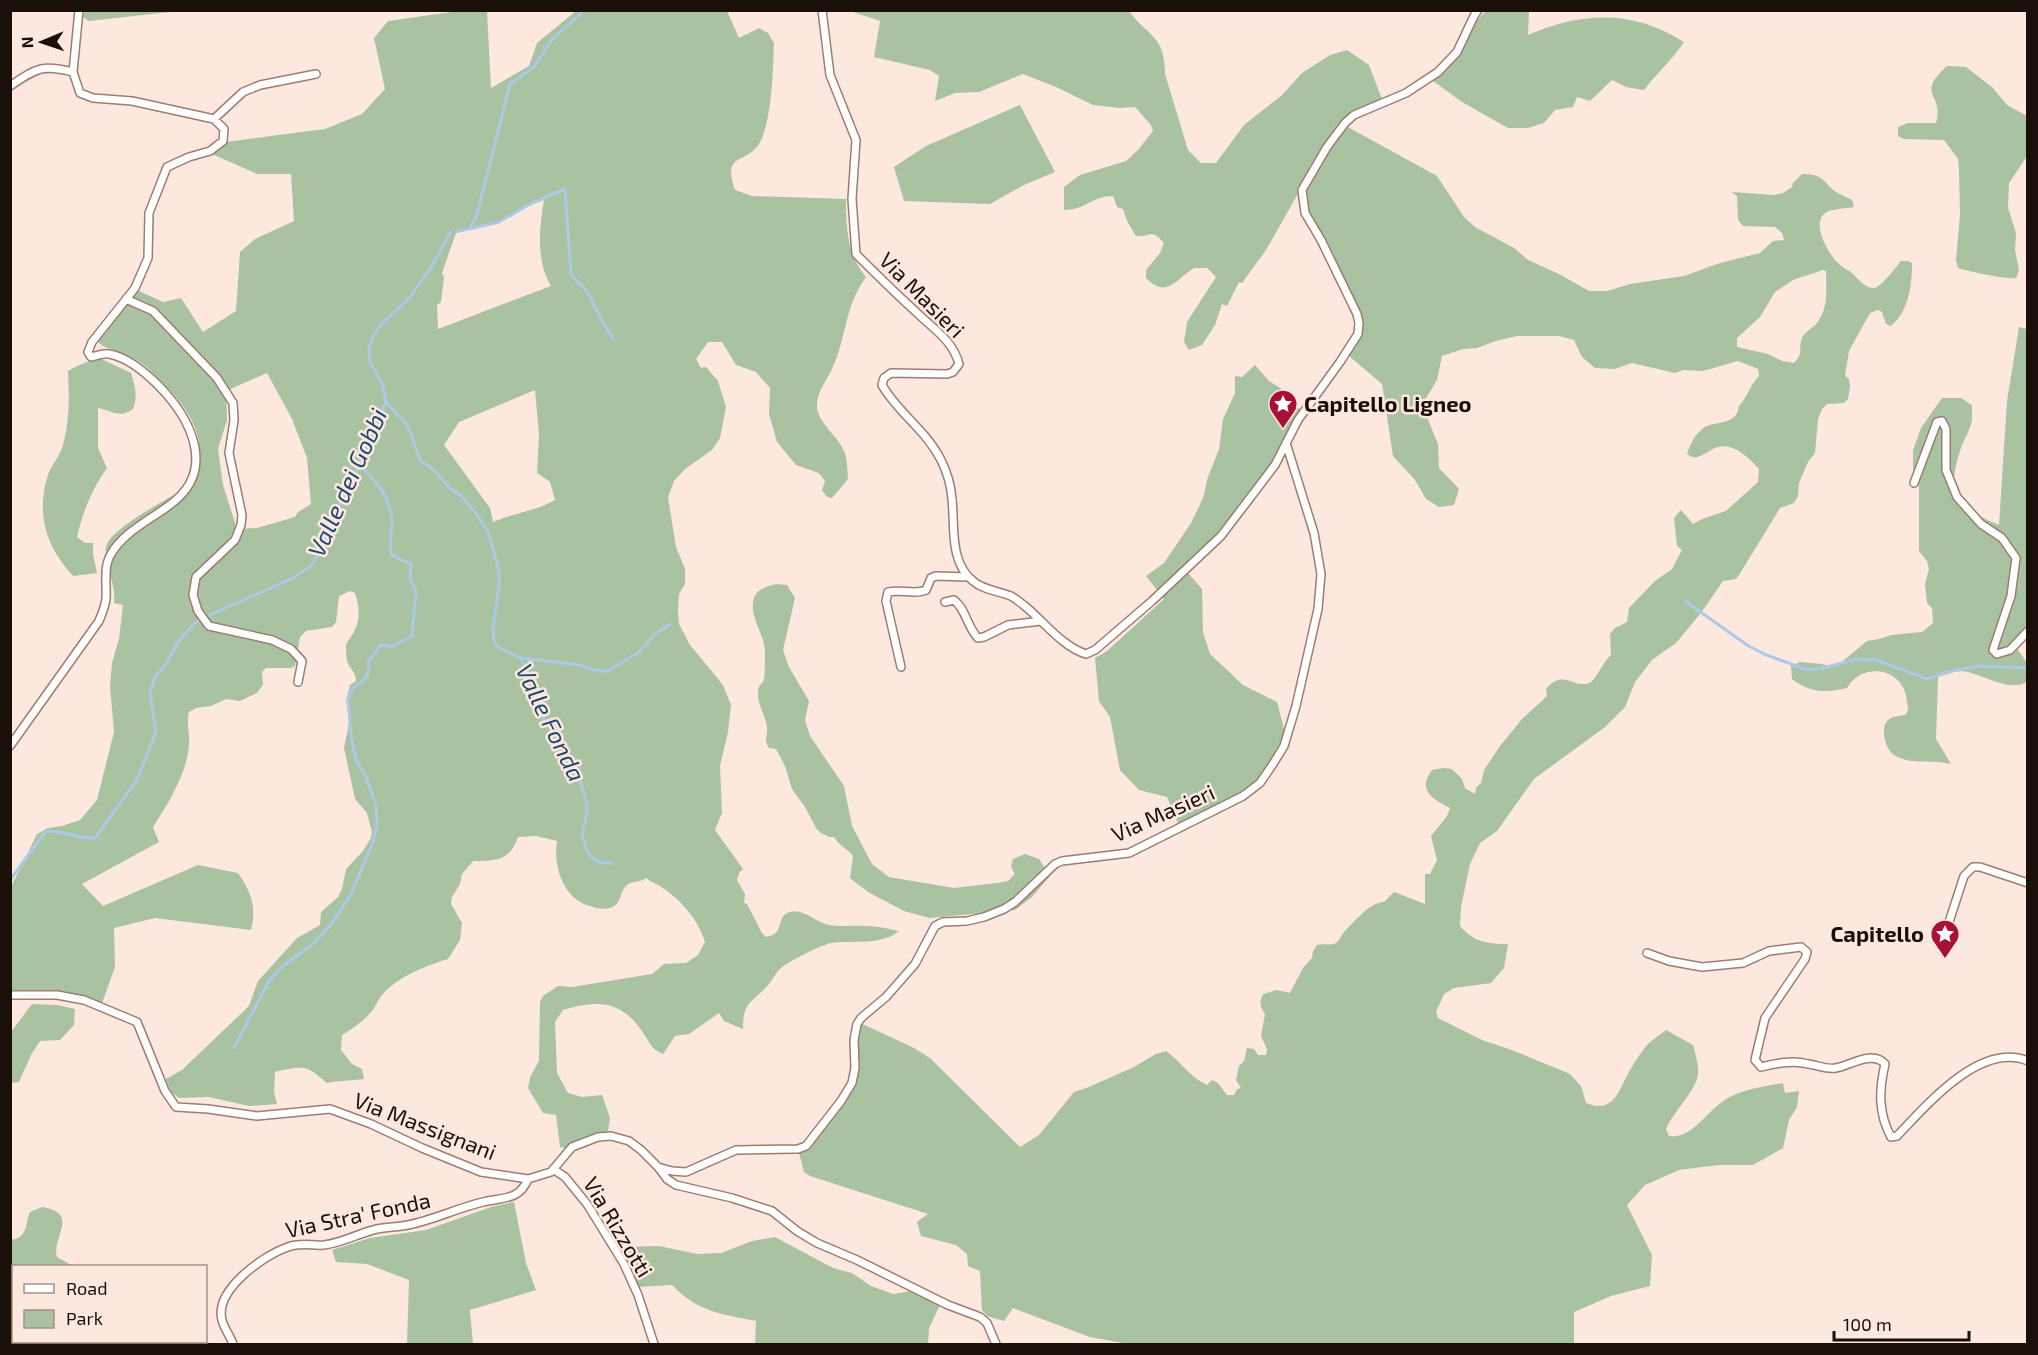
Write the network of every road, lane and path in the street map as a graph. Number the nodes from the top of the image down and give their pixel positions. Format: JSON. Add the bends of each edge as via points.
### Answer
{"nodes":[{"id":1,"x":79,"y":10,"type":"edge"},
{"id":2,"x":822,"y":10,"type":"edge"},
{"id":3,"x":1478,"y":10,"type":"edge"},
{"id":4,"x":73,"y":72,"type":"junction"},
{"id":5,"x":316,"y":74,"type":"dead end"},
{"id":6,"x":10,"y":86,"type":"edge"},
{"id":7,"x":214,"y":119,"type":"junction"},
{"id":8,"x":126,"y":299,"type":"junction"},
{"id":9,"x":1286,"y":442,"type":"junction"},
{"id":10,"x":1914,"y":483,"type":"dead end"},
{"id":11,"x":968,"y":577,"type":"junction"},
{"id":12,"x":945,"y":602,"type":"dead end"},
{"id":13,"x":1041,"y":621,"type":"junction"},
{"id":14,"x":2028,"y":631,"type":"edge"},
{"id":15,"x":901,"y":667,"type":"dead end"},
{"id":16,"x":298,"y":682,"type":"dead end"},
{"id":17,"x":10,"y":746,"type":"edge"},
{"id":18,"x":2028,"y":883,"type":"edge"},
{"id":19,"x":1948,"y":925,"type":"dead end"},
{"id":20,"x":1647,"y":953,"type":"dead end"},
{"id":21,"x":10,"y":995,"type":"edge"},
{"id":22,"x":2028,"y":1062,"type":"edge"},
{"id":23,"x":657,"y":1167,"type":"junction"},
{"id":24,"x":553,"y":1169,"type":"junction"},
{"id":25,"x":528,"y":1179,"type":"junction"},
{"id":26,"x":233,"y":1344,"type":"edge"},
{"id":27,"x":654,"y":1344,"type":"edge"},
{"id":28,"x":996,"y":1344,"type":"edge"}],
"edges":[{"from":1,"to":4,"type":"street"},
{"from":2,"to":11,"type":"street","name":"Via Masieri","via":[[830,75],[856,140],[852,199],[856,254],[942,335],[959,364],[947,374],[891,373],[882,385],[922,430],[941,459],[949,481],[955,547]]},
{"from":3,"to":9,"type":"street","via":[[1457,52],[1438,72],[1406,93],[1354,115],[1345,123],[1302,189],[1305,213],[1359,323],[1358,334]]},
{"from":4,"to":6,"type":"street","via":[[37,69]]},
{"from":4,"to":7,"type":"street","via":[[80,93],[93,98],[132,100]]},
{"from":5,"to":7,"type":"street","via":[[243,92]]},
{"from":7,"to":8,"type":"street","via":[[224,129],[223,141],[210,152],[167,168],[149,213],[148,258]]},
{"from":8,"to":16,"type":"street","via":[[153,311],[217,378],[233,403],[229,453],[241,525],[235,540],[196,577],[193,595],[198,611],[209,626],[272,640],[291,649],[302,661]]},
{"from":8,"to":17,"type":"street","via":[[88,352],[91,357],[109,354],[134,365],[177,405],[194,440],[193,473],[172,504],[130,533],[110,554],[99,621]]},
{"from":9,"to":13,"type":"street","via":[[1275,465],[1221,536],[1095,650],[1078,652]]},
{"from":9,"to":23,"type":"street","name":"Via Masieri","via":[[1314,533],[1321,574],[1318,609],[1296,706],[1284,746],[1260,783],[1238,799],[1129,853],[1073,858],[1055,864],[1015,902],[992,915],[935,926],[915,964],[857,1024],[852,1083],[806,1146],[736,1150],[686,1172]]},
{"from":10,"to":14,"type":"street","via":[[1936,422],[1942,422],[1946,429],[1946,470],[1957,498],[1981,524],[2002,538],[2016,558],[2011,596],[1993,650],[1997,654],[2010,650]]},
{"from":11,"to":13,"type":"street","via":[[1012,597]]},
{"from":11,"to":15,"type":"street","via":[[936,576],[920,593],[888,592],[885,601]]},
{"from":12,"to":13,"type":"street","via":[[959,603],[978,638],[1008,625]]},
{"from":18,"to":19,"type":"street","via":[[1972,867],[1964,876]]},
{"from":20,"to":22,"type":"street","via":[[1702,967],[1743,963],[1769,951],[1801,947],[1807,952],[1805,959],[1765,1018],[1755,1060],[1761,1066],[1795,1062],[1834,1069],[1876,1058],[1885,1064],[1880,1100],[1891,1137],[1897,1136],[1953,1082],[1981,1064],[2001,1058]]},
{"from":21,"to":25,"type":"street","name":"Via Massignani","via":[[84,999],[137,1022],[165,1091],[176,1107],[257,1116],[330,1109],[481,1172]]},
{"from":23,"to":24,"type":"street","via":[[641,1150],[611,1136],[572,1147]]},
{"from":23,"to":28,"type":"street","via":[[676,1185],[772,1211],[817,1243],[980,1317]]},
{"from":24,"to":25,"type":"street","name":"Via Stra' Fonda"},
{"from":24,"to":27,"type":"street","name":"Via Rizzotti","via":[[565,1177],[587,1204],[624,1264]]},
{"from":25,"to":26,"type":"street","name":"Via Stra' Fonda","via":[[521,1192],[509,1197],[418,1223],[379,1228],[324,1245],[289,1246],[275,1253],[240,1277],[224,1297],[222,1320]]}]}
